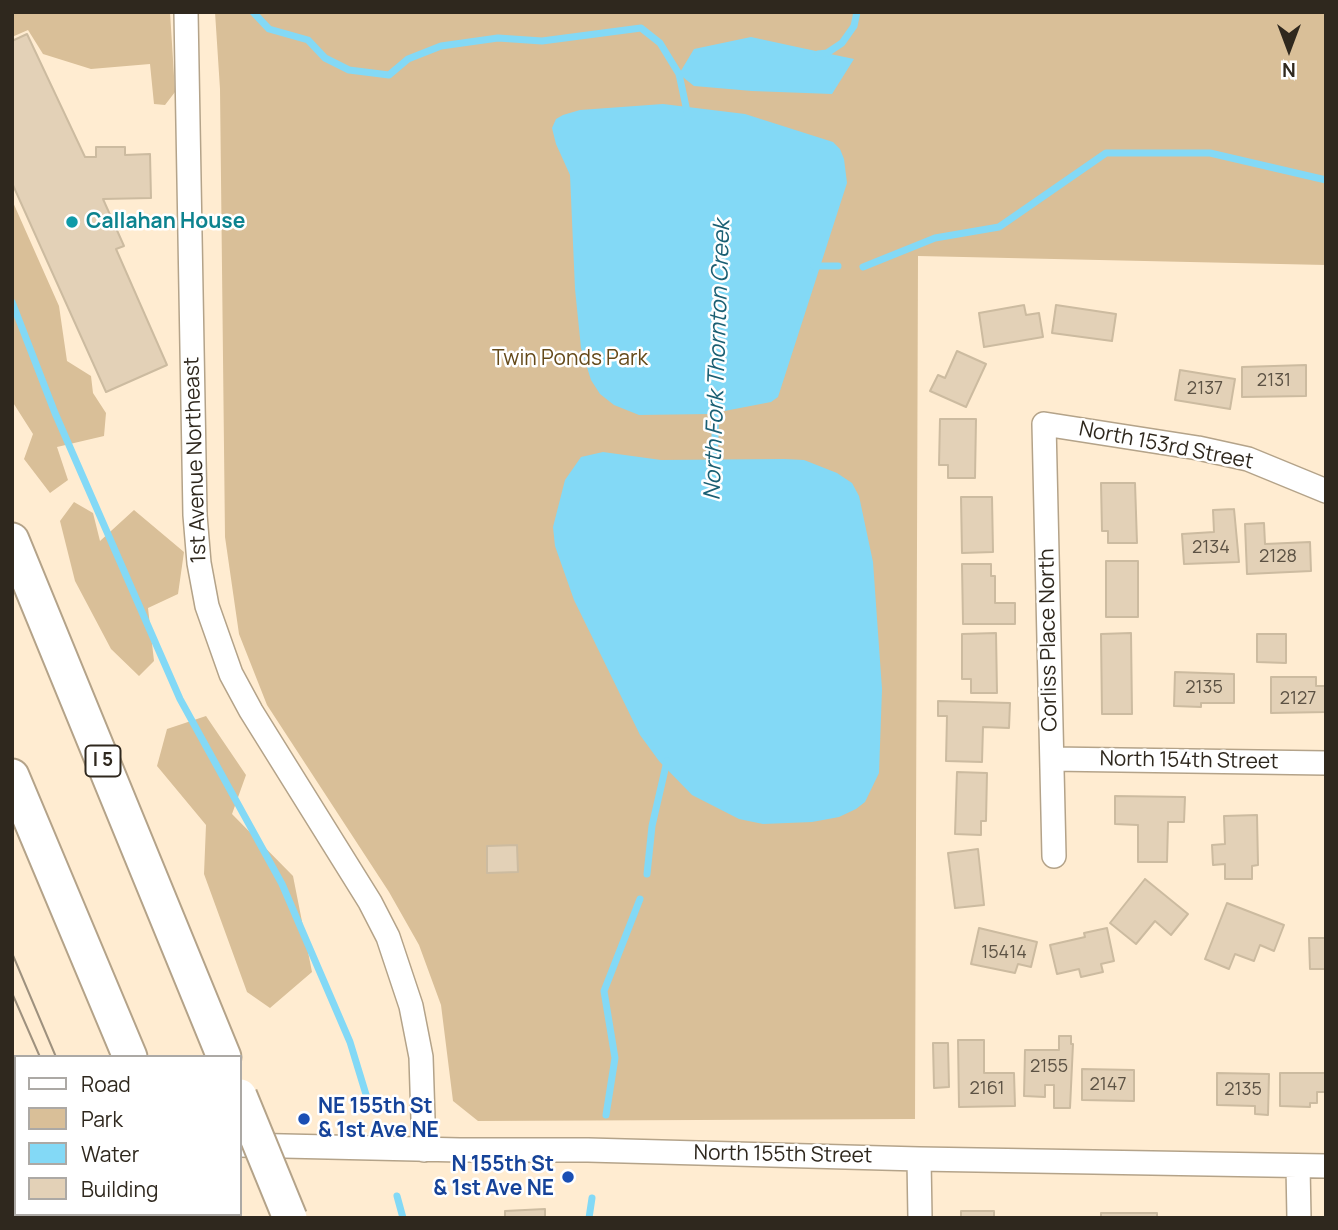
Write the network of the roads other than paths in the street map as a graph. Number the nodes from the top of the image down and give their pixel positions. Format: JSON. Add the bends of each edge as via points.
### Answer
{"nodes":[{"id":1,"x":186,"y":12,"type":"edge"},
{"id":2,"x":1044,"y":424,"type":"joint"},
{"id":3,"x":1326,"y":491,"type":"edge"},
{"id":4,"x":12,"y":540,"type":"edge"},
{"id":5,"x":1052,"y":759,"type":"junction"},
{"id":6,"x":1326,"y":763,"type":"edge"},
{"id":7,"x":12,"y":776,"type":"edge"},
{"id":8,"x":1054,"y":856,"type":"dead end"},
{"id":9,"x":129,"y":1055,"type":"edge"},
{"id":10,"x":223,"y":1055,"type":"edge"},
{"id":11,"x":242,"y":1101,"type":"edge"},
{"id":12,"x":242,"y":1145,"type":"edge"},
{"id":13,"x":424,"y":1150,"type":"junction"},
{"id":14,"x":919,"y":1159,"type":"junction"},
{"id":15,"x":1298,"y":1166,"type":"junction"},
{"id":16,"x":1326,"y":1166,"type":"edge"},
{"id":17,"x":290,"y":1218,"type":"edge"},
{"id":18,"x":920,"y":1218,"type":"edge"},
{"id":19,"x":1299,"y":1218,"type":"edge"}],
"edges":[{"from":1,"to":13,"type":"street","name":"1st Avenue Northeast","via":[[195,515],[207,606],[231,674],[251,711],[388,937],[411,1006],[421,1057]]},
{"from":2,"to":3,"type":"street","name":"North 153rd Street","via":[[1248,458]]},
{"from":2,"to":5,"type":"street","name":"Corliss Place North"},
{"from":4,"to":10,"type":"highway","number":"I 5"},
{"from":5,"to":6,"type":"street","name":"North 154th Street"},
{"from":5,"to":8,"type":"street","name":"Corliss Place North"},
{"from":7,"to":9,"type":"highway"},
{"from":11,"to":17,"type":"highway","bridge":true},
{"from":12,"to":13,"type":"street","name":"North 155th Street"},
{"from":13,"to":14,"type":"street","name":"North 155th Street"},
{"from":14,"to":15,"type":"street","name":"North 155th Street"},
{"from":14,"to":18,"type":"street"},
{"from":15,"to":16,"type":"street","name":"North 155th Street"},
{"from":15,"to":19,"type":"street"}]}
